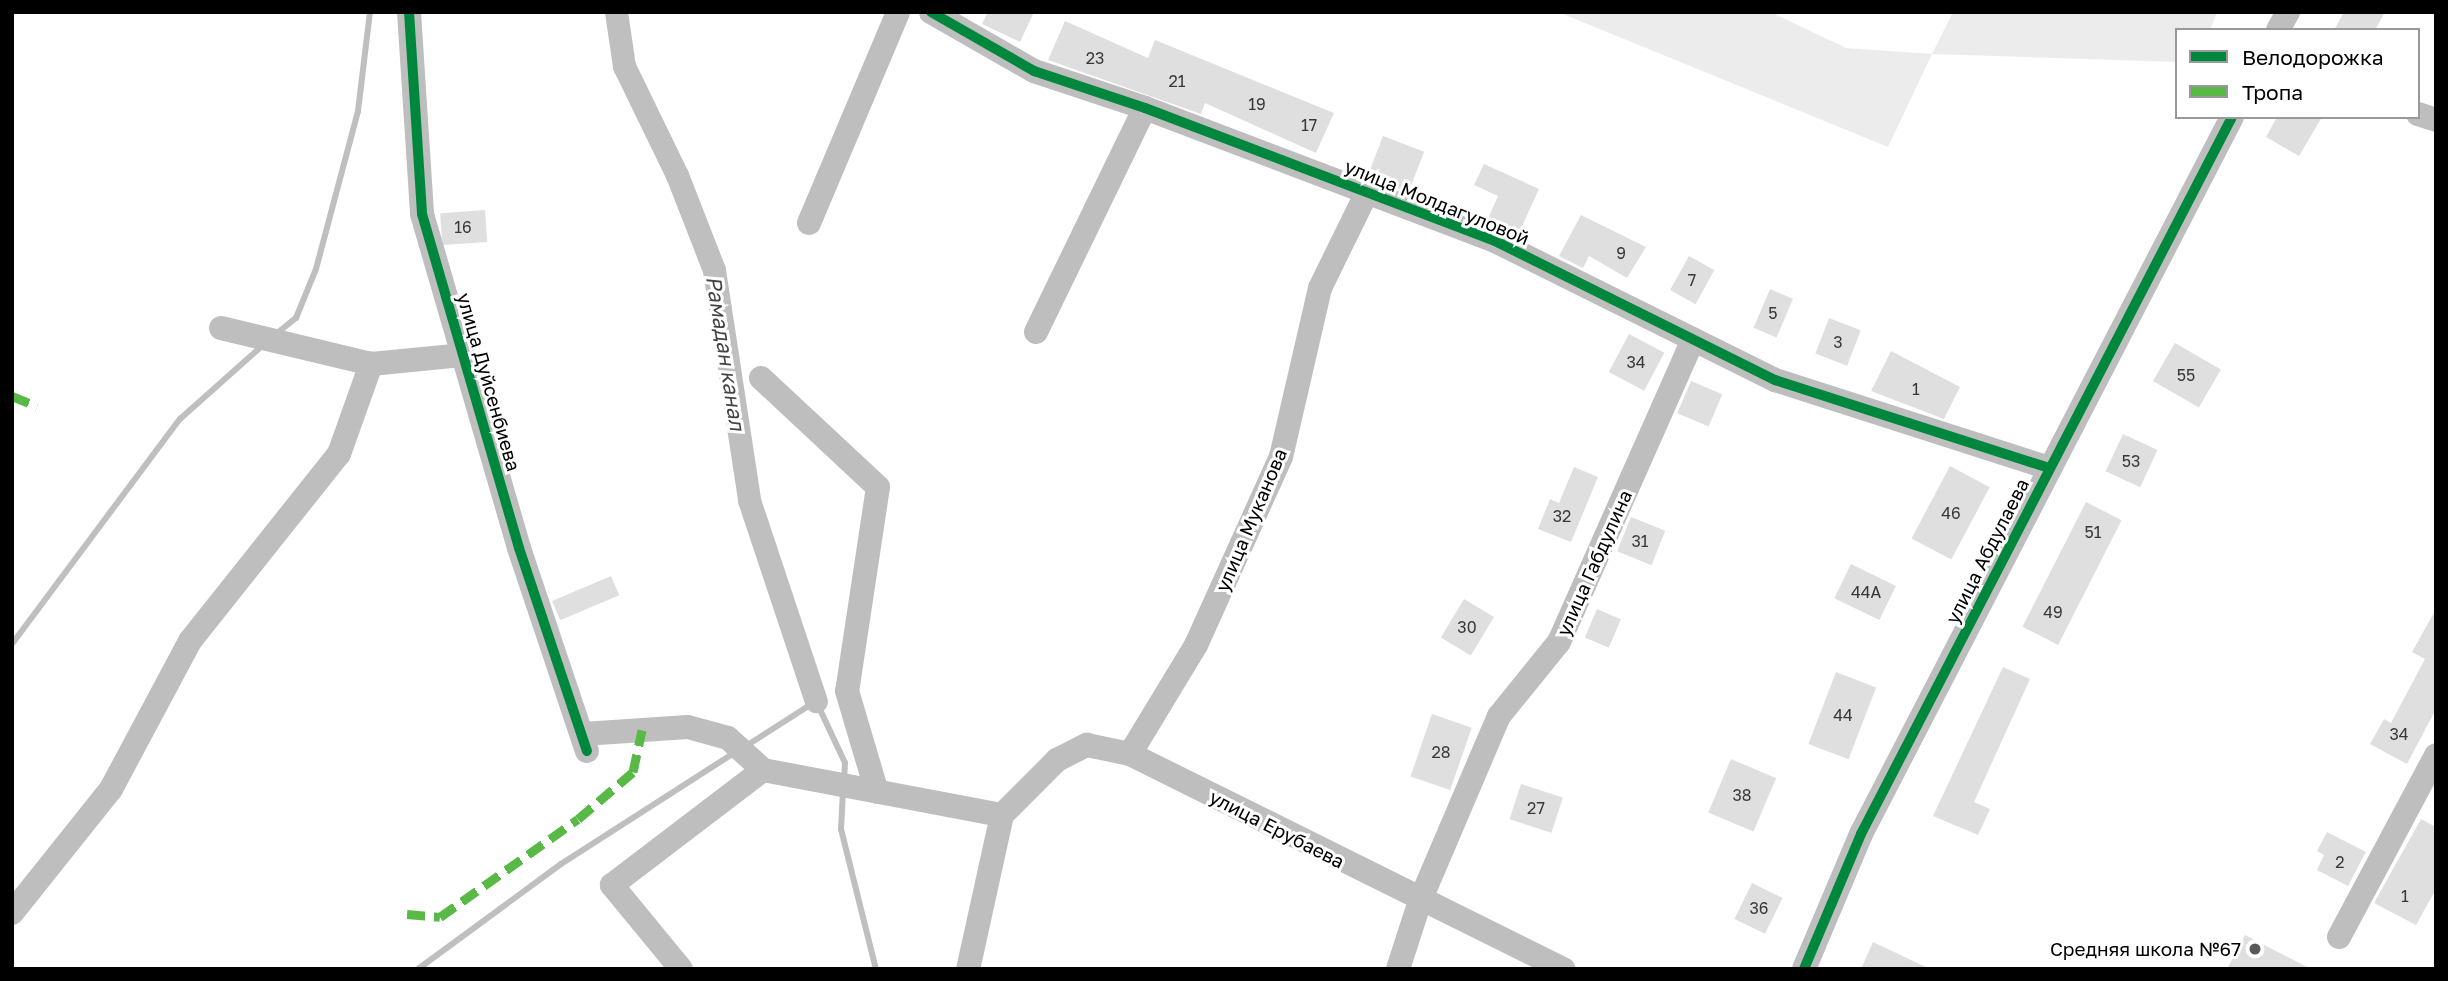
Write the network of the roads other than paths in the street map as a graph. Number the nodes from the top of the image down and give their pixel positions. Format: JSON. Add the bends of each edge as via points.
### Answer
{"nodes":[{"id":1,"x":410,"y":12,"type":"edge"},
{"id":2,"x":898,"y":12,"type":"edge"},
{"id":3,"x":931,"y":12,"type":"edge"},
{"id":4,"x":2288,"y":12,"type":"edge"},
{"id":5,"x":2279,"y":28,"type":"edge"},
{"id":6,"x":1145,"y":108,"type":"junction"},
{"id":7,"x":2231,"y":119,"type":"edge"},
{"id":8,"x":1367,"y":192,"type":"junction"},
{"id":9,"x":809,"y":223,"type":"dead end"},
{"id":10,"x":221,"y":328,"type":"dead end"},
{"id":11,"x":1036,"y":332,"type":"dead end"},
{"id":12,"x":1693,"y":339,"type":"junction"},
{"id":13,"x":463,"y":355,"type":"junction"},
{"id":14,"x":371,"y":364,"type":"junction"},
{"id":15,"x":761,"y":378,"type":"dead end"},
{"id":16,"x":2049,"y":468,"type":"junction"},
{"id":17,"x":1130,"y":754,"type":"junction"},
{"id":18,"x":2436,"y":755,"type":"edge"},
{"id":19,"x":763,"y":770,"type":"junction"},
{"id":20,"x":877,"y":792,"type":"junction"},
{"id":21,"x":1002,"y":815,"type":"junction"},
{"id":22,"x":1420,"y":901,"type":"junction"},
{"id":23,"x":12,"y":913,"type":"edge"},
{"id":24,"x":2339,"y":936,"type":"dead end"},
{"id":25,"x":681,"y":969,"type":"edge"},
{"id":26,"x":968,"y":969,"type":"edge"},
{"id":27,"x":1398,"y":969,"type":"edge"},
{"id":28,"x":1564,"y":969,"type":"edge"},
{"id":29,"x":1804,"y":969,"type":"edge"}],
"edges":[{"from":1,"to":13,"type":"street","name":"улица Дуйсенбиева","via":[[422,214]]},
{"from":2,"to":9,"type":"street"},
{"from":3,"to":6,"type":"street","name":"улица Молдагуловой","via":[[1034,71]]},
{"from":4,"to":5,"type":"street"},
{"from":6,"to":8,"type":"street","name":"улица Молдагуловой"},
{"from":6,"to":11,"type":"street"},
{"from":7,"to":16,"type":"street","name":"улица Абдулаева"},
{"from":8,"to":12,"type":"street","name":"улица Молдагуловой","via":[[1495,241]]},
{"from":8,"to":17,"type":"street","name":"улица Муканова","via":[[1320,288],[1281,457],[1196,645]]},
{"from":10,"to":14,"type":"street"},
{"from":12,"to":16,"type":"street","name":"улица Молдагуловой","via":[[1775,380]]},
{"from":12,"to":22,"type":"street","name":"улица Габдулина","via":[[1559,642],[1499,716]]},
{"from":13,"to":14,"type":"street"},
{"from":13,"to":19,"type":"street","name":"улица Дуйсенбиева","via":[[519,548],[585,742],[688,727],[728,738]]},
{"from":14,"to":23,"type":"street","via":[[339,454],[190,641],[111,789]]},
{"from":15,"to":20,"type":"street","via":[[878,487],[847,691]]},
{"from":16,"to":29,"type":"street","name":"улица Абдулаева","via":[[1861,834]]},
{"from":17,"to":21,"type":"street","name":"улица Ерубаева","via":[[1087,745],[1057,760]]},
{"from":17,"to":22,"type":"street","name":"улица Ерубаева"},
{"from":18,"to":24,"type":"street"},
{"from":19,"to":20,"type":"street"},
{"from":19,"to":25,"type":"street","via":[[612,885]]},
{"from":20,"to":21,"type":"street"},
{"from":21,"to":26,"type":"street"},
{"from":22,"to":27,"type":"street","name":"улица Габдулина"},
{"from":22,"to":28,"type":"street","name":"улица Ерубаева"}]}
